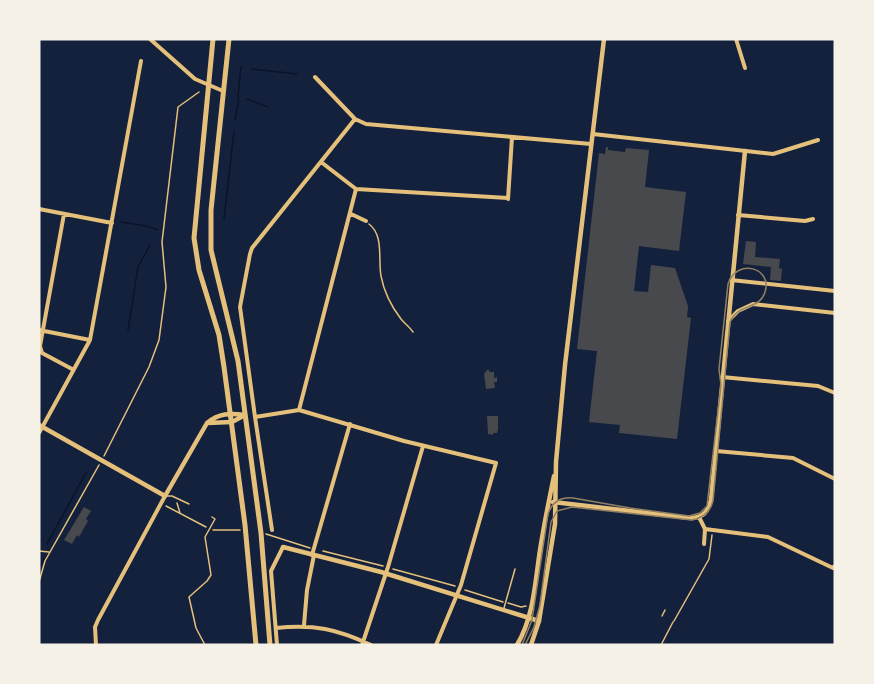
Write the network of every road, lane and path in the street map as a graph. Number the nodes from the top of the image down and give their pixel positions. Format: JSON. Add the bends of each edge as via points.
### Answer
{"nodes":[{"id":1,"x":150,"y":39,"type":"edge"},
{"id":2,"x":213,"y":39,"type":"edge"},
{"id":3,"x":229,"y":39,"type":"edge"},
{"id":4,"x":604,"y":39,"type":"edge"},
{"id":5,"x":736,"y":39,"type":"edge"},
{"id":6,"x":141,"y":61,"type":"dead end"},
{"id":7,"x":745,"y":68,"type":"dead end"},
{"id":8,"x":315,"y":77,"type":"dead end"},
{"id":9,"x":207,"y":86,"type":"junction"},
{"id":10,"x":223,"y":91,"type":"junction"},
{"id":11,"x":199,"y":92,"type":"dead end"},
{"id":12,"x":355,"y":119,"type":"junction"},
{"id":13,"x":593,"y":134,"type":"junction"},
{"id":14,"x":512,"y":137,"type":"junction"},
{"id":15,"x":818,"y":140,"type":"dead end"},
{"id":16,"x":591,"y":144,"type":"junction"},
{"id":17,"x":745,"y":151,"type":"junction"},
{"id":18,"x":321,"y":162,"type":"junction"},
{"id":19,"x":356,"y":189,"type":"junction"},
{"id":20,"x":39,"y":209,"type":"edge"},
{"id":21,"x":64,"y":214,"type":"junction"},
{"id":22,"x":351,"y":214,"type":"junction"},
{"id":23,"x":738,"y":215,"type":"junction"},
{"id":24,"x":813,"y":219,"type":"dead end"},
{"id":25,"x":366,"y":221,"type":"joint"},
{"id":26,"x":112,"y":223,"type":"junction"},
{"id":27,"x":731,"y":280,"type":"junction"},
{"id":28,"x":835,"y":291,"type":"edge"},
{"id":29,"x":835,"y":313,"type":"edge"},
{"id":30,"x":727,"y":321,"type":"junction"},
{"id":31,"x":41,"y":330,"type":"edge"},
{"id":32,"x":413,"y":332,"type":"dead end"},
{"id":33,"x":90,"y":340,"type":"junction"},
{"id":34,"x":72,"y":369,"type":"junction"},
{"id":35,"x":722,"y":376,"type":"junction"},
{"id":36,"x":835,"y":393,"type":"edge"},
{"id":37,"x":299,"y":410,"type":"junction"},
{"id":38,"x":231,"y":413,"type":"junction"},
{"id":39,"x":246,"y":415,"type":"junction"},
{"id":40,"x":255,"y":418,"type":"junction"},
{"id":41,"x":232,"y":422,"type":"junction"},
{"id":42,"x":207,"y":423,"type":"junction"},
{"id":43,"x":350,"y":424,"type":"junction"},
{"id":44,"x":40,"y":426,"type":"edge"},
{"id":45,"x":39,"y":433,"type":"edge"},
{"id":46,"x":423,"y":446,"type":"junction"},
{"id":47,"x":716,"y":451,"type":"junction"},
{"id":48,"x":102,"y":459,"type":"junction"},
{"id":49,"x":556,"y":462,"type":"junction"},
{"id":50,"x":835,"y":479,"type":"edge"},
{"id":51,"x":165,"y":496,"type":"junction"},
{"id":52,"x":548,"y":501,"type":"junction"},
{"id":53,"x":176,"y":502,"type":"dead end"},
{"id":54,"x":556,"y":502,"type":"junction"},
{"id":55,"x":189,"y":504,"type":"dead end"},
{"id":56,"x":166,"y":506,"type":"dead end"},
{"id":57,"x":181,"y":513,"type":"junction"},
{"id":58,"x":212,"y":517,"type":"dead end"},
{"id":59,"x":699,"y":517,"type":"junction"},
{"id":60,"x":209,"y":529,"type":"junction"},
{"id":61,"x":705,"y":529,"type":"junction"},
{"id":62,"x":246,"y":531,"type":"junction"},
{"id":63,"x":261,"y":533,"type":"junction"},
{"id":64,"x":272,"y":534,"type":"junction"},
{"id":65,"x":704,"y":544,"type":"dead end"},
{"id":66,"x":283,"y":547,"type":"joint"},
{"id":67,"x":39,"y":551,"type":"edge"},
{"id":68,"x":50,"y":552,"type":"junction"},
{"id":69,"x":313,"y":553,"type":"junction"},
{"id":70,"x":705,"y":566,"type":"dead end"},
{"id":71,"x":835,"y":566,"type":"edge"},
{"id":72,"x":388,"y":567,"type":"junction"},
{"id":73,"x":515,"y":569,"type":"dead end"},
{"id":74,"x":385,"y":573,"type":"junction"},
{"id":75,"x":39,"y":582,"type":"edge"},
{"id":76,"x":460,"y":588,"type":"junction"},
{"id":77,"x":458,"y":594,"type":"junction"},
{"id":78,"x":506,"y":602,"type":"junction"},
{"id":79,"x":527,"y":606,"type":"dead end"},
{"id":80,"x":504,"y":609,"type":"junction"},
{"id":81,"x":665,"y":610,"type":"dead end"},
{"id":82,"x":662,"y":616,"type":"dead end"},
{"id":83,"x":530,"y":617,"type":"junction"},
{"id":84,"x":539,"y":621,"type":"junction"},
{"id":85,"x":304,"y":626,"type":"junction"},
{"id":86,"x":276,"y":628,"type":"junction"},
{"id":87,"x":362,"y":643,"type":"edge"},
{"id":88,"x":96,"y":645,"type":"edge"},
{"id":89,"x":205,"y":645,"type":"edge"},
{"id":90,"x":255,"y":645,"type":"edge"},
{"id":91,"x":270,"y":645,"type":"edge"},
{"id":92,"x":277,"y":645,"type":"edge"},
{"id":93,"x":371,"y":645,"type":"edge"},
{"id":94,"x":436,"y":645,"type":"edge"},
{"id":95,"x":517,"y":645,"type":"edge"},
{"id":96,"x":531,"y":645,"type":"edge"},
{"id":97,"x":661,"y":645,"type":"edge"}],
"edges":[{"from":1,"to":9,"type":"street"},
{"from":2,"to":9,"type":"main road"},
{"from":3,"to":10,"type":"main road"},
{"from":4,"to":13,"type":"street"},
{"from":5,"to":7,"type":"street"},
{"from":6,"to":26,"type":"street"},
{"from":8,"to":12,"type":"street"},
{"from":9,"to":10,"type":"street"},
{"from":9,"to":38,"type":"main road","via":[[194,238],[221,349]]},
{"from":10,"to":39,"type":"main road","via":[[211,210],[211,250],[236,345]]},
{"from":11,"to":48,"type":"path","via":[[178,107],[162,242],[165,287],[159,340]]},
{"from":12,"to":14,"type":"street","via":[[366,124]]},
{"from":12,"to":18,"type":"street"},
{"from":13,"to":16,"type":"street"},
{"from":13,"to":17,"type":"street"},
{"from":14,"to":16,"type":"street"},
{"from":14,"to":19,"type":"street","via":[[508,198]]},
{"from":15,"to":17,"type":"street","via":[[773,154]]},
{"from":16,"to":49,"type":"street"},
{"from":17,"to":23,"type":"street"},
{"from":18,"to":19,"type":"street"},
{"from":18,"to":40,"type":"street","via":[[250,255],[240,307]]},
{"from":19,"to":22,"type":"street"},
{"from":20,"to":21,"type":"street"},
{"from":21,"to":26,"type":"street"},
{"from":21,"to":31,"type":"street"},
{"from":22,"to":25,"type":"street"},
{"from":22,"to":37,"type":"street"},
{"from":23,"to":24,"type":"street"},
{"from":23,"to":27,"type":"street"},
{"from":25,"to":32,"type":"path","via":[[376,229],[379,266],[387,296]]},
{"from":26,"to":33,"type":"street"},
{"from":27,"to":28,"type":"street"},
{"from":27,"to":30,"type":"street"},
{"from":29,"to":30,"type":"street","via":[[753,304]]},
{"from":30,"to":35,"type":"street"},
{"from":31,"to":33,"type":"street"},
{"from":31,"to":34,"type":"street","via":[[42,353]]},
{"from":33,"to":34,"type":"street"},
{"from":34,"to":44,"type":"street"},
{"from":35,"to":36,"type":"street","via":[[818,386]]},
{"from":35,"to":47,"type":"street"},
{"from":37,"to":40,"type":"street"},
{"from":37,"to":43,"type":"street"},
{"from":38,"to":39,"type":"street"},
{"from":38,"to":41,"type":"main road"},
{"from":38,"to":42,"type":"street"},
{"from":39,"to":41,"type":"street"},
{"from":39,"to":63,"type":"main road"},
{"from":40,"to":64,"type":"street"},
{"from":41,"to":42,"type":"street"},
{"from":41,"to":62,"type":"main road"},
{"from":42,"to":51,"type":"street"},
{"from":43,"to":46,"type":"street"},
{"from":43,"to":69,"type":"street"},
{"from":44,"to":45,"type":"street"},
{"from":44,"to":48,"type":"street"},
{"from":46,"to":72,"type":"street"},
{"from":46,"to":76,"type":"street","via":[[496,463]]},
{"from":47,"to":50,"type":"street","via":[[793,458]]},
{"from":47,"to":59,"type":"street","via":[[711,500]]},
{"from":48,"to":51,"type":"street"},
{"from":48,"to":68,"type":"path"},
{"from":49,"to":52,"type":"street"},
{"from":49,"to":54,"type":"street"},
{"from":51,"to":55,"type":"lane"},
{"from":51,"to":88,"type":"street","via":[[98,620]]},
{"from":52,"to":54,"type":"street"},
{"from":52,"to":83,"type":"street"},
{"from":53,"to":57,"type":"path"},
{"from":54,"to":59,"type":"street"},
{"from":54,"to":84,"type":"street"},
{"from":56,"to":57,"type":"path"},
{"from":57,"to":60,"type":"path"},
{"from":58,"to":60,"type":"lane","via":[[215,519]]},
{"from":59,"to":61,"type":"street"},
{"from":60,"to":62,"type":"path"},
{"from":60,"to":89,"type":"lane","via":[[205,537],[211,575],[189,597],[196,628]]},
{"from":61,"to":65,"type":"street"},
{"from":61,"to":71,"type":"street","via":[[768,537]]},
{"from":62,"to":90,"type":"main road"},
{"from":63,"to":64,"type":"path"},
{"from":63,"to":91,"type":"main road"},
{"from":64,"to":69,"type":"path"},
{"from":66,"to":69,"type":"street"},
{"from":66,"to":86,"type":"street","via":[[271,571]]},
{"from":67,"to":68,"type":"path"},
{"from":68,"to":75,"type":"path"},
{"from":69,"to":72,"type":"path"},
{"from":69,"to":74,"type":"street"},
{"from":69,"to":85,"type":"street"},
{"from":70,"to":97,"type":"path"},
{"from":72,"to":74,"type":"street"},
{"from":72,"to":76,"type":"path"},
{"from":73,"to":78,"type":"lane"},
{"from":74,"to":77,"type":"street"},
{"from":74,"to":87,"type":"street"},
{"from":76,"to":77,"type":"street"},
{"from":76,"to":78,"type":"path"},
{"from":77,"to":80,"type":"street"},
{"from":77,"to":94,"type":"street"},
{"from":78,"to":79,"type":"path"},
{"from":78,"to":80,"type":"lane"},
{"from":80,"to":83,"type":"street"},
{"from":81,"to":82,"type":"path"},
{"from":83,"to":84,"type":"street"},
{"from":83,"to":95,"type":"street"},
{"from":84,"to":96,"type":"street"},
{"from":85,"to":86,"type":"street"},
{"from":85,"to":87,"type":"street","via":[[342,631]]},
{"from":86,"to":92,"type":"street"},
{"from":87,"to":93,"type":"street"}]}
